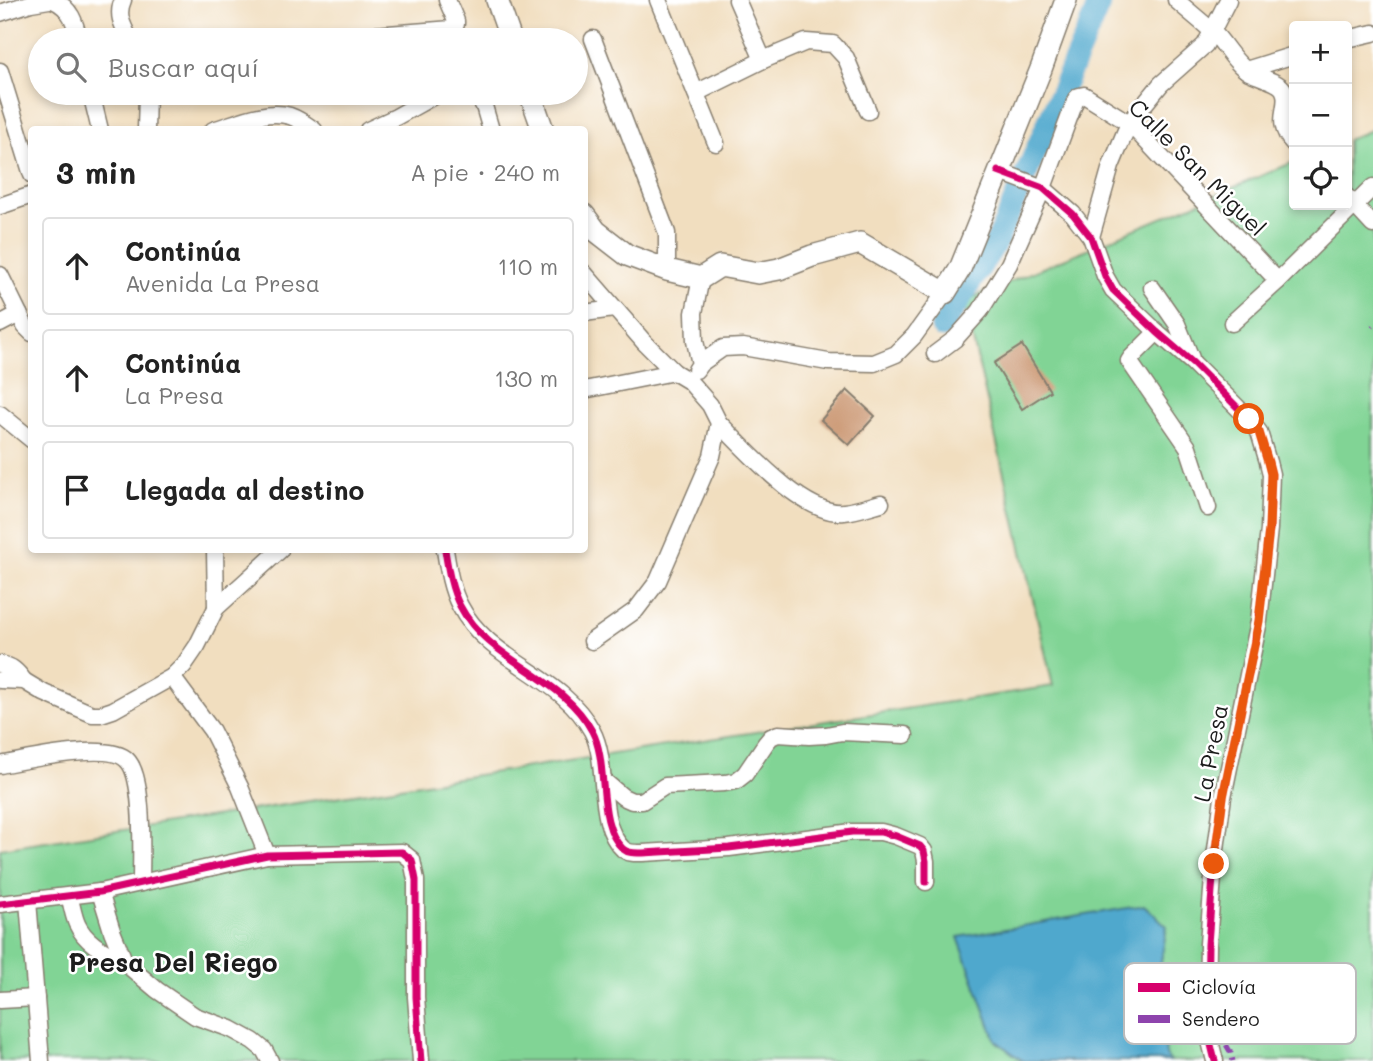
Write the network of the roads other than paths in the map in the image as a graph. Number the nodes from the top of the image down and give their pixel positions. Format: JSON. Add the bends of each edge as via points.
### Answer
{"nodes":[{"id":1,"x":51,"y":0,"type":"edge"},
{"id":2,"x":123,"y":0,"type":"edge"},
{"id":3,"x":497,"y":0,"type":"edge"},
{"id":4,"x":658,"y":0,"type":"edge"},
{"id":5,"x":737,"y":0,"type":"edge"},
{"id":6,"x":1066,"y":0,"type":"edge"},
{"id":7,"x":1176,"y":0,"type":"edge"},
{"id":8,"x":1228,"y":0,"type":"edge"},
{"id":9,"x":450,"y":7,"type":"edge"},
{"id":10,"x":0,"y":13,"type":"edge"},
{"id":11,"x":75,"y":28,"type":"edge"},
{"id":12,"x":124,"y":28,"type":"edge"},
{"id":13,"x":452,"y":28,"type":"edge"},
{"id":14,"x":507,"y":28,"type":"edge"},
{"id":15,"x":1213,"y":32,"type":"junction"},
{"id":16,"x":1373,"y":33,"type":"edge"},
{"id":17,"x":1352,"y":38,"type":"edge"},
{"id":18,"x":593,"y":39,"type":"dead end"},
{"id":19,"x":1289,"y":57,"type":"edge"},
{"id":20,"x":763,"y":60,"type":"junction"},
{"id":21,"x":1246,"y":70,"type":"junction"},
{"id":22,"x":0,"y":71,"type":"edge"},
{"id":23,"x":696,"y":93,"type":"junction"},
{"id":24,"x":94,"y":105,"type":"edge"},
{"id":25,"x":147,"y":105,"type":"edge"},
{"id":26,"x":418,"y":105,"type":"edge"},
{"id":27,"x":483,"y":105,"type":"edge"},
{"id":28,"x":534,"y":105,"type":"edge"},
{"id":29,"x":869,"y":111,"type":"dead end"},
{"id":30,"x":1129,"y":123,"type":"junction"},
{"id":31,"x":99,"y":126,"type":"edge"},
{"id":32,"x":146,"y":126,"type":"edge"},
{"id":33,"x":226,"y":126,"type":"edge"},
{"id":34,"x":308,"y":126,"type":"edge"},
{"id":35,"x":377,"y":126,"type":"edge"},
{"id":36,"x":490,"y":126,"type":"edge"},
{"id":37,"x":542,"y":126,"type":"edge"},
{"id":38,"x":1289,"y":138,"type":"edge"},
{"id":39,"x":716,"y":143,"type":"dead end"},
{"id":40,"x":28,"y":162,"type":"edge"},
{"id":41,"x":1006,"y":173,"type":"junction"},
{"id":42,"x":1038,"y":186,"type":"junction"},
{"id":43,"x":1373,"y":187,"type":"edge"},
{"id":44,"x":28,"y":196,"type":"edge"},
{"id":45,"x":1352,"y":201,"type":"edge"},
{"id":46,"x":1352,"y":203,"type":"edge"},
{"id":47,"x":0,"y":206,"type":"edge"},
{"id":48,"x":1344,"y":210,"type":"edge"},
{"id":49,"x":588,"y":220,"type":"edge"},
{"id":50,"x":1373,"y":225,"type":"edge"},
{"id":51,"x":1091,"y":237,"type":"junction"},
{"id":52,"x":667,"y":270,"type":"junction"},
{"id":53,"x":0,"y":275,"type":"edge"},
{"id":54,"x":588,"y":278,"type":"edge"},
{"id":55,"x":701,"y":278,"type":"junction"},
{"id":56,"x":1278,"y":281,"type":"junction"},
{"id":57,"x":1152,"y":289,"type":"dead end"},
{"id":58,"x":946,"y":293,"type":"junction"},
{"id":59,"x":614,"y":309,"type":"junction"},
{"id":60,"x":588,"y":312,"type":"edge"},
{"id":61,"x":27,"y":323,"type":"edge"},
{"id":62,"x":1232,"y":323,"type":"dead end"},
{"id":63,"x":0,"y":324,"type":"edge"},
{"id":64,"x":1157,"y":332,"type":"junction"},
{"id":65,"x":935,"y":354,"type":"dead end"},
{"id":66,"x":1194,"y":363,"type":"junction"},
{"id":67,"x":700,"y":364,"type":"junction"},
{"id":68,"x":674,"y":372,"type":"junction"},
{"id":69,"x":689,"y":381,"type":"junction"},
{"id":70,"x":588,"y":389,"type":"edge"},
{"id":71,"x":0,"y":414,"type":"edge"},
{"id":72,"x":719,"y":423,"type":"junction"},
{"id":73,"x":28,"y":437,"type":"edge"},
{"id":74,"x":881,"y":503,"type":"dead end"},
{"id":75,"x":1208,"y":508,"type":"dead end"},
{"id":76,"x":215,"y":553,"type":"edge"},
{"id":77,"x":277,"y":553,"type":"edge"},
{"id":78,"x":446,"y":553,"type":"edge"},
{"id":79,"x":216,"y":608,"type":"junction"},
{"id":80,"x":592,"y":641,"type":"dead end"},
{"id":81,"x":0,"y":664,"type":"edge"},
{"id":82,"x":172,"y":677,"type":"junction"},
{"id":83,"x":0,"y":680,"type":"edge"},
{"id":84,"x":24,"y":681,"type":"junction"},
{"id":85,"x":905,"y":735,"type":"dead end"},
{"id":86,"x":0,"y":765,"type":"edge"},
{"id":87,"x":604,"y":781,"type":"junction"},
{"id":88,"x":267,"y":855,"type":"junction"},
{"id":89,"x":926,"y":881,"type":"dead end"},
{"id":90,"x":141,"y":883,"type":"junction"},
{"id":91,"x":100,"y":892,"type":"junction"},
{"id":92,"x":69,"y":896,"type":"junction"},
{"id":93,"x":28,"y":901,"type":"junction"},
{"id":94,"x":0,"y":904,"type":"edge"},
{"id":95,"x":125,"y":963,"type":"junction"},
{"id":96,"x":1208,"y":963,"type":"edge"},
{"id":97,"x":36,"y":998,"type":"junction"},
{"id":98,"x":0,"y":1000,"type":"edge"},
{"id":99,"x":1211,"y":1044,"type":"edge"},
{"id":100,"x":41,"y":1061,"type":"edge"},
{"id":101,"x":270,"y":1061,"type":"edge"},
{"id":102,"x":421,"y":1061,"type":"edge"},
{"id":103,"x":1215,"y":1061,"type":"edge"}],
"edges":[{"from":1,"to":10,"type":"street"},
{"from":1,"to":11,"type":"street","via":[[70,12]]},
{"from":2,"to":12,"type":"street","via":[[119,19]]},
{"from":3,"to":14,"type":"street"},
{"from":4,"to":23,"type":"street"},
{"from":5,"to":20,"type":"street"},
{"from":6,"to":41,"type":"street"},
{"from":7,"to":15,"type":"street"},
{"from":8,"to":15,"type":"street"},
{"from":9,"to":13,"type":"street","via":[[456,21]]},
{"from":15,"to":21,"type":"street"},
{"from":15,"to":30,"type":"street","via":[[1206,45],[1161,84]]},
{"from":16,"to":17,"type":"street"},
{"from":18,"to":52,"type":"street","via":[[667,233]]},
{"from":19,"to":21,"type":"street"},
{"from":20,"to":23,"type":"street"},
{"from":20,"to":29,"type":"street","via":[[806,42],[833,44],[846,58]]},
{"from":21,"to":38,"type":"street","via":[[1285,91],[1282,124]]},
{"from":22,"to":40,"type":"street"},
{"from":23,"to":39,"type":"street"},
{"from":24,"to":31,"type":"street"},
{"from":25,"to":32,"type":"street"},
{"from":26,"to":35,"type":"street"},
{"from":27,"to":36,"type":"street"},
{"from":28,"to":37,"type":"street"},
{"from":30,"to":42,"type":"street","name":"Calle San Miguel","via":[[1079,96]]},
{"from":30,"to":51,"type":"street"},
{"from":30,"to":56,"type":"street","name":"Calle San Miguel"},
{"from":33,"to":34,"type":"street","via":[[278,113]]},
{"from":41,"to":42,"type":"street"},
{"from":41,"to":58,"type":"street"},
{"from":42,"to":51,"type":"street","via":[[1073,214]]},
{"from":42,"to":65,"type":"street","via":[[1009,264],[980,311]]},
{"from":43,"to":45,"type":"street"},
{"from":44,"to":47,"type":"street"},
{"from":46,"to":50,"type":"street"},
{"from":48,"to":56,"type":"street"},
{"from":49,"to":52,"type":"street","via":[[626,255]]},
{"from":51,"to":64,"type":"street","name":"La Presa","via":[[1113,290]]},
{"from":52,"to":55,"type":"street"},
{"from":53,"to":61,"type":"street"},
{"from":54,"to":59,"type":"street"},
{"from":55,"to":58,"type":"street","via":[[720,266],[758,273],[779,269],[860,243]]},
{"from":55,"to":67,"type":"street","via":[[694,313]]},
{"from":56,"to":62,"type":"street"},
{"from":57,"to":66,"type":"street","via":[[1177,324]]},
{"from":58,"to":67,"type":"street","via":[[896,354],[874,363],[828,362],[743,347],[723,348]]},
{"from":59,"to":60,"type":"street"},
{"from":59,"to":68,"type":"street"},
{"from":61,"to":63,"type":"street"},
{"from":64,"to":66,"type":"street","name":"La Presa"},
{"from":64,"to":75,"type":"street","via":[[1129,361],[1188,447]]},
{"from":66,"to":96,"type":"street","name":"La Presa","via":[[1259,432],[1271,474],[1259,621],[1223,797]]},
{"from":67,"to":69,"type":"street"},
{"from":68,"to":69,"type":"street"},
{"from":68,"to":70,"type":"street"},
{"from":69,"to":72,"type":"street"},
{"from":71,"to":73,"type":"street"},
{"from":72,"to":74,"type":"street","via":[[766,472],[816,507],[843,513]]},
{"from":72,"to":80,"type":"street","via":[[712,456],[658,581],[636,610]]},
{"from":76,"to":79,"type":"street"},
{"from":77,"to":79,"type":"street"},
{"from":78,"to":87,"type":"street","via":[[452,588],[473,626],[566,698],[583,717],[599,747]]},
{"from":79,"to":82,"type":"street","via":[[197,646]]},
{"from":81,"to":84,"type":"street","via":[[15,669]]},
{"from":82,"to":84,"type":"street","via":[[101,714],[92,714]]},
{"from":82,"to":88,"type":"street","via":[[212,731]]},
{"from":83,"to":84,"type":"street"},
{"from":85,"to":87,"type":"street","via":[[778,734],[765,743],[736,781],[665,786],[642,801],[624,797]]},
{"from":86,"to":90,"type":"street","via":[[106,751],[127,760],[139,800]]},
{"from":87,"to":89,"type":"street","via":[[611,828],[631,853],[881,832],[920,846]]},
{"from":88,"to":90,"type":"street"},
{"from":88,"to":102,"type":"street","via":[[402,852],[412,860]]},
{"from":90,"to":91,"type":"street"},
{"from":91,"to":92,"type":"street"},
{"from":91,"to":95,"type":"street"},
{"from":92,"to":93,"type":"street"},
{"from":92,"to":95,"type":"street","via":[[85,937]]},
{"from":93,"to":94,"type":"street"},
{"from":93,"to":97,"type":"street"},
{"from":95,"to":101,"type":"street","via":[[195,1016],[253,1041]]},
{"from":97,"to":98,"type":"street"},
{"from":97,"to":100,"type":"street"},
{"from":99,"to":103,"type":"street","name":"La Presa"}]}
